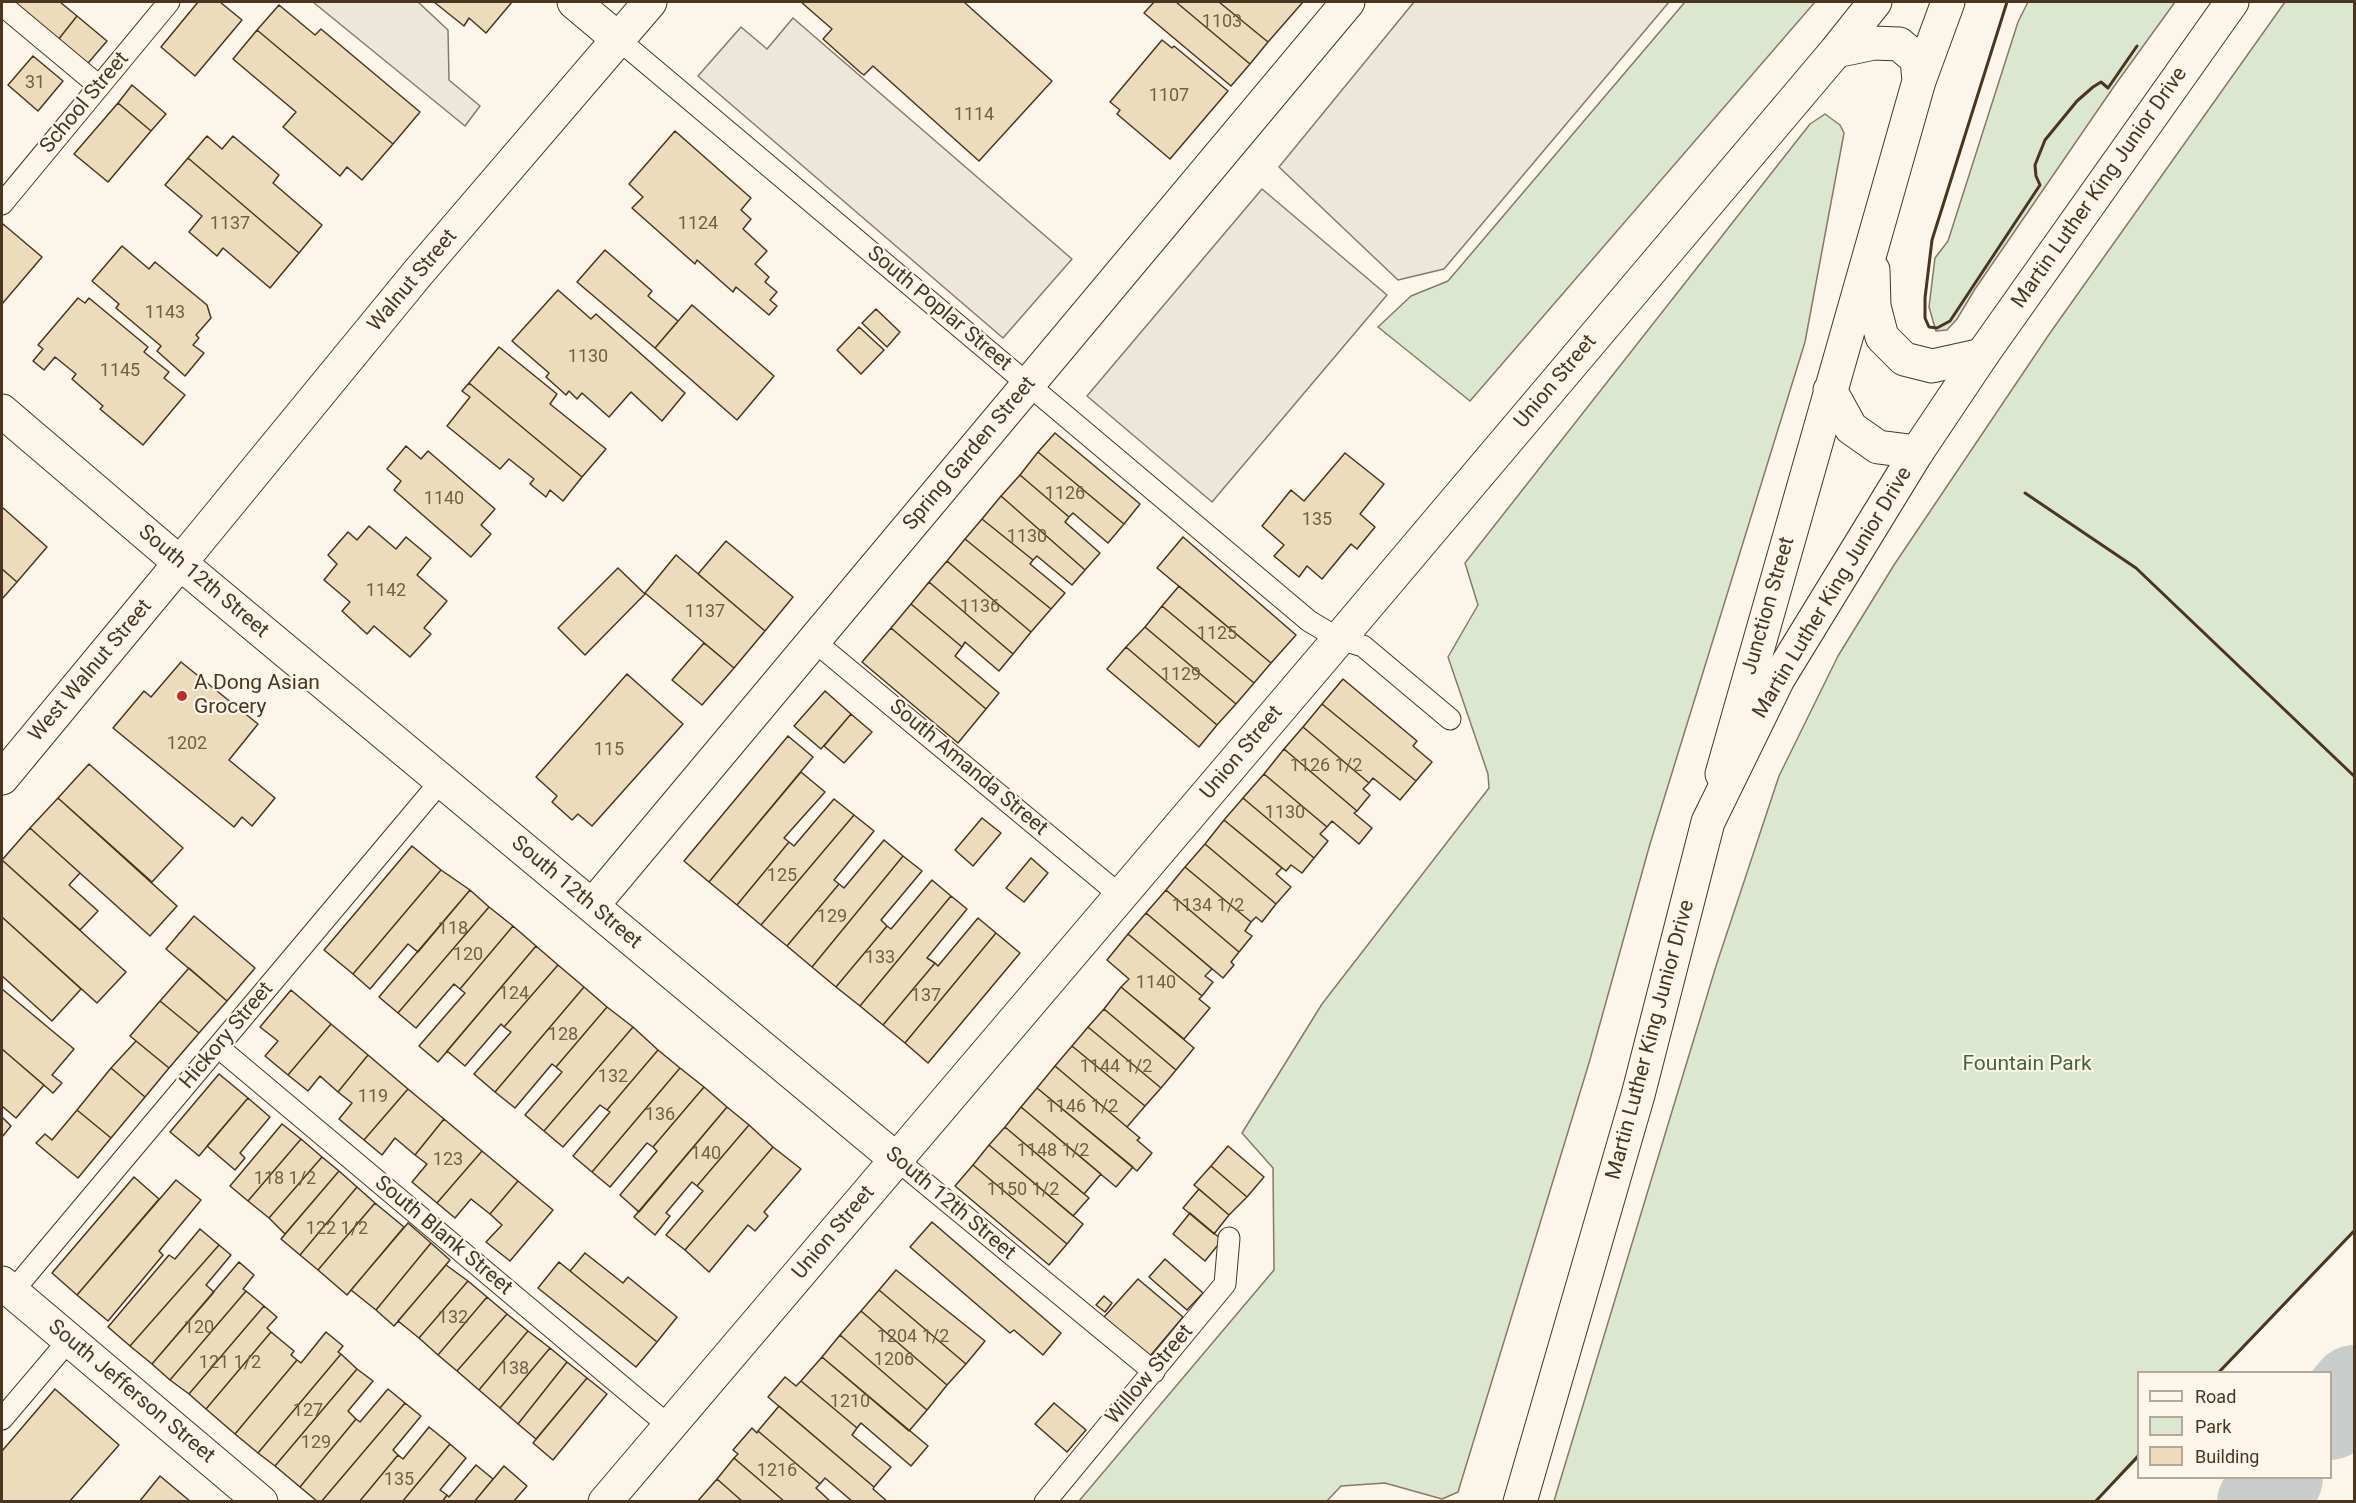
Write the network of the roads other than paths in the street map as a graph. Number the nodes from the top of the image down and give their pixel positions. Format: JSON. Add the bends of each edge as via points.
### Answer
{"nodes":[{"id":1,"x":169,"y":2,"type":"edge"},
{"id":2,"x":574,"y":2,"type":"edge"},
{"id":3,"x":650,"y":2,"type":"edge"},
{"id":4,"x":1348,"y":2,"type":"edge"},
{"id":5,"x":1875,"y":2,"type":"edge"},
{"id":6,"x":1948,"y":2,"type":"edge"},
{"id":7,"x":2232,"y":2,"type":"edge"},
{"id":8,"x":2,"y":5,"type":"edge"},
{"id":9,"x":618,"y":39,"type":"junction"},
{"id":10,"x":1836,"y":51,"type":"junction"},
{"id":11,"x":1919,"y":81,"type":"junction"},
{"id":12,"x":99,"y":86,"type":"junction"},
{"id":13,"x":2,"y":204,"type":"edge"},
{"id":14,"x":1872,"y":247,"type":"junction"},
{"id":15,"x":1982,"y":355,"type":"junction"},
{"id":16,"x":1028,"y":385,"type":"junction"},
{"id":17,"x":1830,"y":390,"type":"junction"},
{"id":18,"x":2,"y":411,"type":"edge"},
{"id":19,"x":1917,"y":452,"type":"junction"},
{"id":20,"x":180,"y":563,"type":"junction"},
{"id":21,"x":1339,"y":639,"type":"junction"},
{"id":22,"x":814,"y":641,"type":"junction"},
{"id":23,"x":1450,"y":719,"type":"dead end"},
{"id":24,"x":2,"y":778,"type":"edge"},
{"id":25,"x":441,"y":781,"type":"junction"},
{"id":26,"x":1708,"y":822,"type":"junction"},
{"id":27,"x":1121,"y":896,"type":"junction"},
{"id":28,"x":592,"y":906,"type":"junction"},
{"id":29,"x":218,"y":1047,"type":"junction"},
{"id":30,"x":897,"y":1160,"type":"junction"},
{"id":31,"x":1229,"y":1238,"type":"dead end"},
{"id":32,"x":7,"y":1287,"type":"edge"},
{"id":33,"x":69,"y":1340,"type":"junction"},
{"id":34,"x":1154,"y":1372,"type":"junction"},
{"id":35,"x":2,"y":1419,"type":"edge"},
{"id":36,"x":669,"y":1426,"type":"junction"},
{"id":37,"x":261,"y":1502,"type":"edge"},
{"id":38,"x":605,"y":1502,"type":"edge"},
{"id":39,"x":1045,"y":1502,"type":"edge"},
{"id":40,"x":1520,"y":1502,"type":"edge"}],
"edges":[{"from":1,"to":12,"type":"lane","name":"School Street"},
{"from":2,"to":9,"type":"street","name":"South Poplar Street"},
{"from":3,"to":9,"type":"street","name":"Walnut Street"},
{"from":4,"to":16,"type":"street","name":"Spring Garden Street"},
{"from":5,"to":10,"type":"street","name":"Union Street"},
{"from":6,"to":11,"type":"street","name":"Junction Street"},
{"from":7,"to":15,"type":"street","name":"Martin Luther King Junior Drive"},
{"from":8,"to":12,"type":"lane"},
{"from":9,"to":16,"type":"lane","name":"South Poplar Street"},
{"from":9,"to":20,"type":"street","name":"Walnut Street","via":[[417,274]]},
{"from":10,"to":11,"type":"street","via":[[1874,43],[1899,44],[1917,58]]},
{"from":10,"to":21,"type":"street","name":"Union Street"},
{"from":11,"to":14,"type":"street","name":"Junction Street"},
{"from":12,"to":13,"type":"lane","name":"School Street"},
{"from":14,"to":15,"type":"street","name":"Junction Street","via":[[1874,306],[1882,337],[1905,359],[1932,366]]},
{"from":14,"to":17,"type":"street","name":"Junction Street"},
{"from":15,"to":19,"type":"street","name":"Martin Luther King Junior Drive"},
{"from":16,"to":21,"type":"lane","name":"South Poplar Street","via":[[1309,621]]},
{"from":16,"to":22,"type":"street","name":"Spring Garden Street"},
{"from":17,"to":19,"type":"street","via":[[1851,428],[1878,447]]},
{"from":17,"to":26,"type":"street","name":"Junction Street"},
{"from":18,"to":20,"type":"street","name":"South 12th Street"},
{"from":19,"to":26,"type":"street","name":"Martin Luther King Junior Drive","via":[[1778,679]]},
{"from":20,"to":24,"type":"street","name":"West Walnut Street"},
{"from":20,"to":25,"type":"street","name":"South 12th Street"},
{"from":21,"to":23,"type":"lane","name":"South Poplar Street","via":[[1363,646]]},
{"from":21,"to":27,"type":"street","name":"Union Street"},
{"from":22,"to":27,"type":"lane","name":"South Amanda Street"},
{"from":22,"to":28,"type":"street","name":"Spring Garden Street"},
{"from":25,"to":28,"type":"street","name":"South 12th Street"},
{"from":25,"to":29,"type":"lane","name":"Hickory Street"},
{"from":26,"to":40,"type":"street","name":"Martin Luther King Junior Drive","via":[[1638,1095]]},
{"from":27,"to":30,"type":"street","name":"Union Street"},
{"from":28,"to":30,"type":"street","name":"South 12th Street"},
{"from":29,"to":32,"type":"lane","name":"Hickory Street"},
{"from":29,"to":36,"type":"lane","name":"South Blank Street"},
{"from":30,"to":34,"type":"lane","name":"South 12th Street"},
{"from":30,"to":36,"type":"street","name":"Union Street"},
{"from":31,"to":34,"type":"lane","name":"Willow Street","via":[[1225,1284]]},
{"from":32,"to":33,"type":"street","name":"South Jefferson Street"},
{"from":33,"to":35,"type":"lane"},
{"from":33,"to":37,"type":"street","name":"South Jefferson Street"},
{"from":34,"to":39,"type":"lane","name":"Willow Street"},
{"from":36,"to":38,"type":"street","name":"Union Street"}]}
